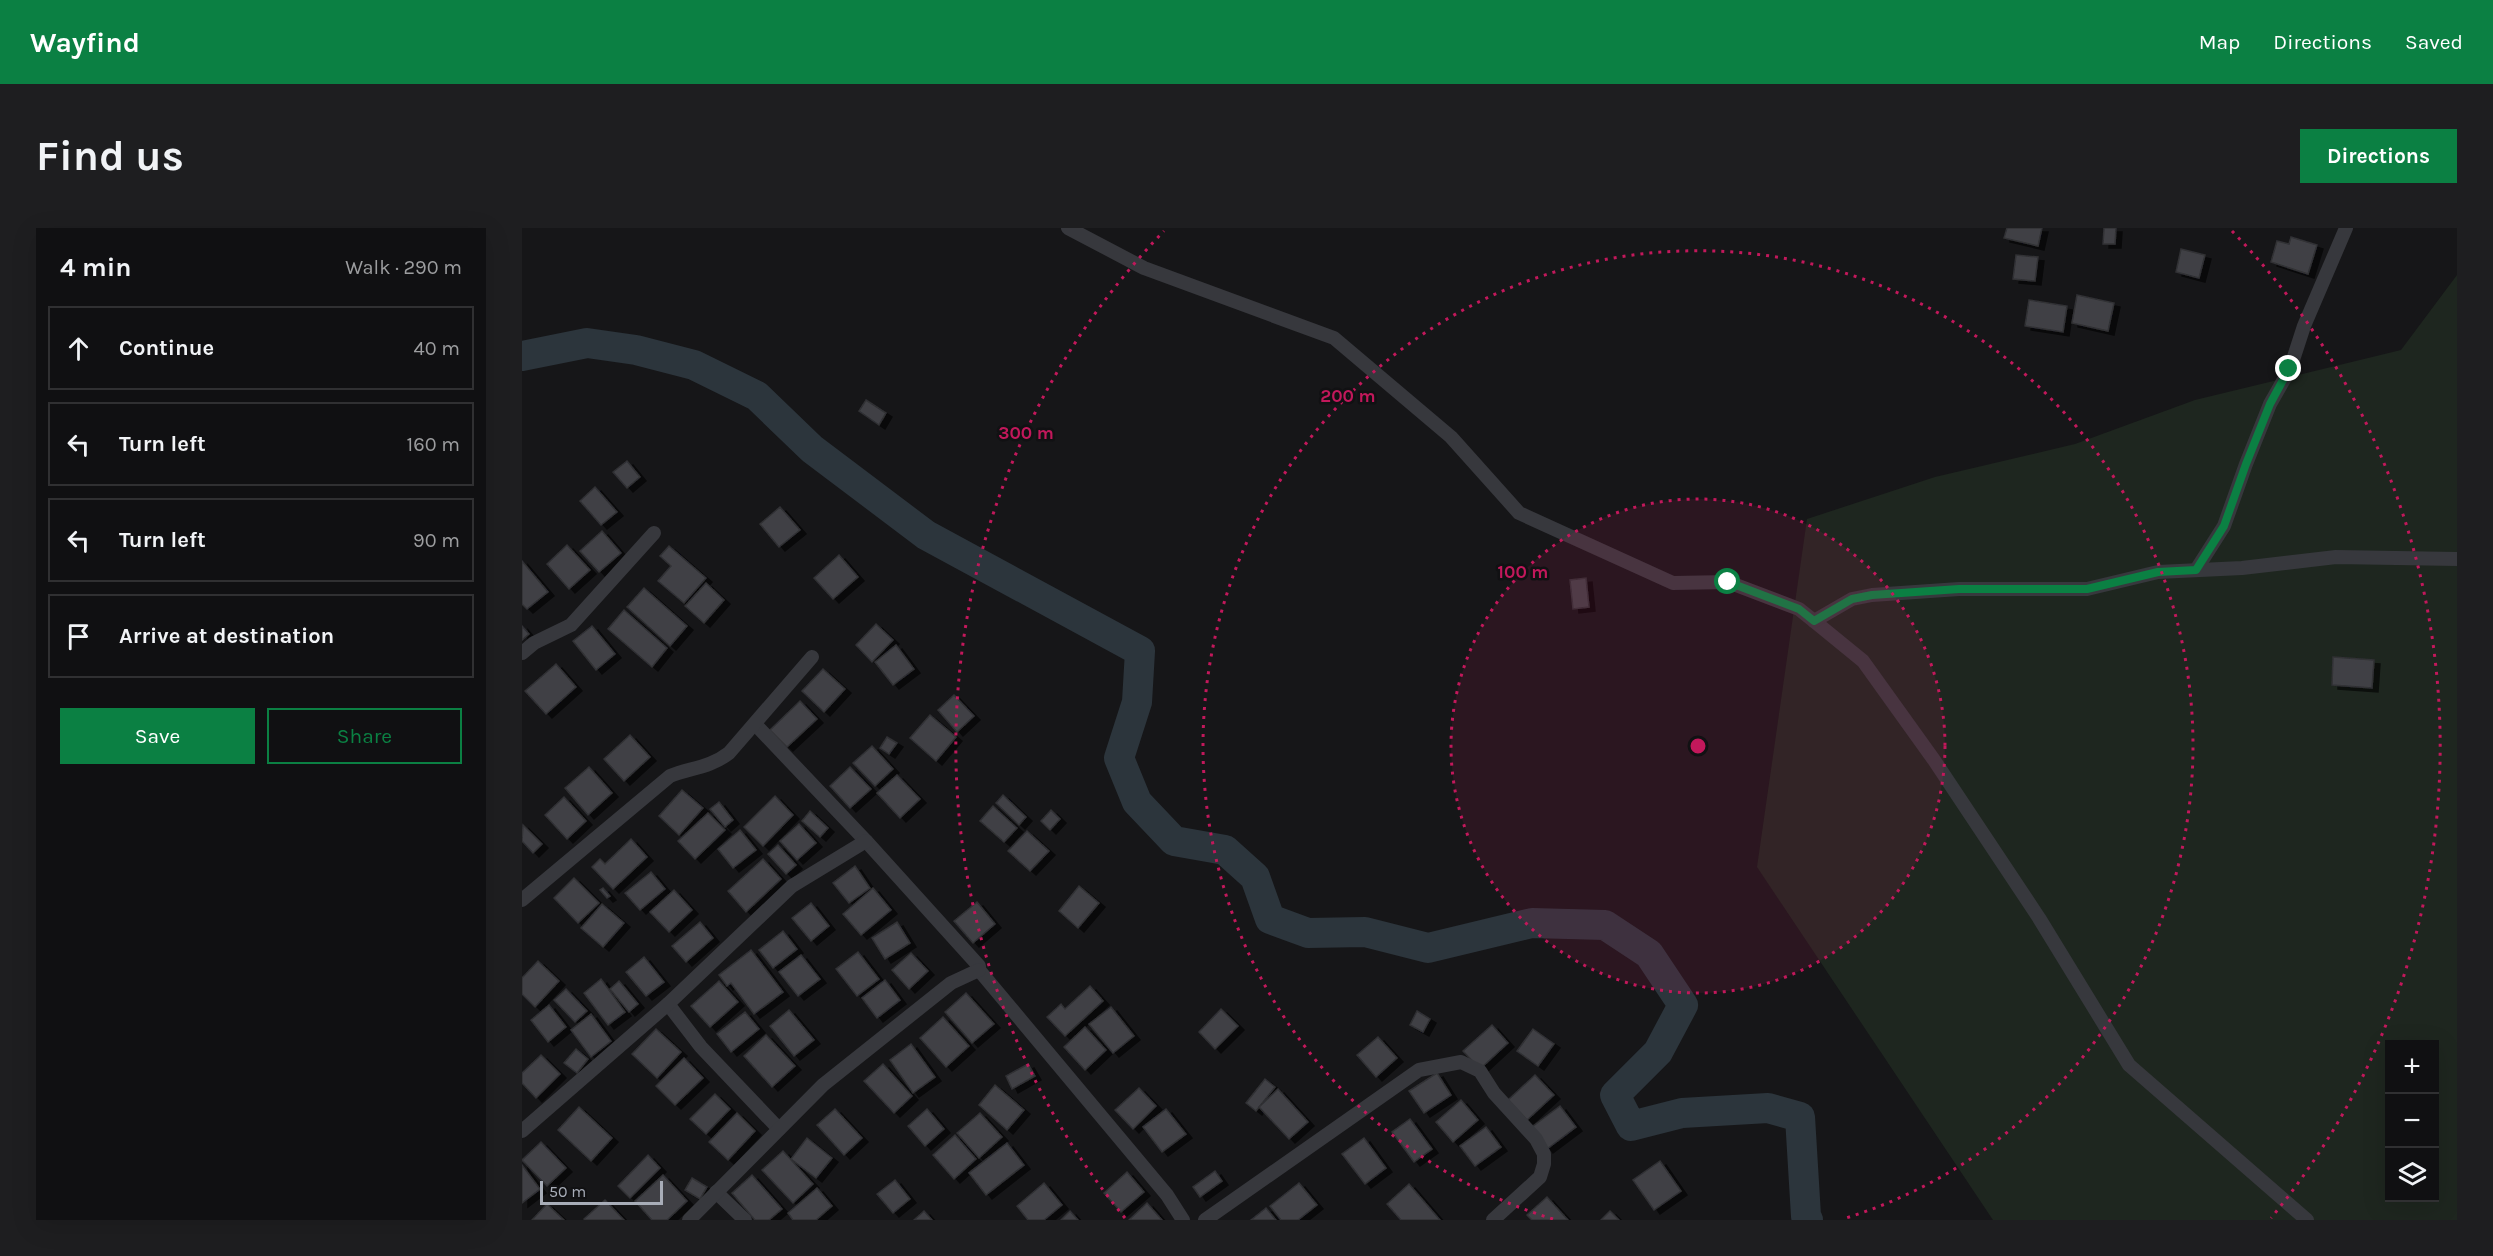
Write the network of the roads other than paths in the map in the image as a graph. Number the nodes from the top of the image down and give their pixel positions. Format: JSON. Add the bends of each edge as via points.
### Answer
{"nodes":[{"id":1,"x":1068,"y":228,"type":"edge"},
{"id":2,"x":2346,"y":228,"type":"edge"},
{"id":3,"x":654,"y":533,"type":"dead end"},
{"id":4,"x":2457,"y":560,"type":"edge"},
{"id":5,"x":2196,"y":570,"type":"junction"},
{"id":6,"x":1814,"y":621,"type":"junction"},
{"id":7,"x":522,"y":652,"type":"edge"},
{"id":8,"x":812,"y":657,"type":"dead end"},
{"id":9,"x":754,"y":724,"type":"junction"},
{"id":10,"x":866,"y":841,"type":"junction"},
{"id":11,"x":522,"y":900,"type":"edge"},
{"id":12,"x":979,"y":970,"type":"junction"},
{"id":13,"x":668,"y":1004,"type":"junction"},
{"id":14,"x":779,"y":1129,"type":"junction"},
{"id":15,"x":522,"y":1131,"type":"edge"},
{"id":16,"x":716,"y":1192,"type":"junction"},
{"id":17,"x":689,"y":1220,"type":"edge"},
{"id":18,"x":745,"y":1220,"type":"edge"},
{"id":19,"x":1183,"y":1220,"type":"edge"},
{"id":20,"x":1204,"y":1220,"type":"edge"},
{"id":21,"x":1493,"y":1220,"type":"edge"},
{"id":22,"x":2307,"y":1220,"type":"edge"}],
"edges":[{"from":1,"to":6,"type":"street","via":[[1144,268],[1334,338],[1451,437],[1519,513],[1673,583],[1728,582],[1799,609]]},
{"from":2,"to":5,"type":"street","via":[[2289,369],[2270,404],[2224,526]]},
{"from":3,"to":7,"type":"street","via":[[571,625]]},
{"from":4,"to":5,"type":"street","via":[[2336,557]]},
{"from":5,"to":6,"type":"street","via":[[2158,572],[2087,589],[1959,589],[1872,595],[1852,599]]},
{"from":6,"to":22,"type":"street","via":[[1863,662],[1934,760],[2130,1065]]},
{"from":8,"to":9,"type":"street"},
{"from":9,"to":10,"type":"street"},
{"from":9,"to":11,"type":"street","via":[[716,764],[670,776]]},
{"from":10,"to":12,"type":"street"},
{"from":10,"to":13,"type":"street","via":[[792,886]]},
{"from":12,"to":14,"type":"street","via":[[951,983],[923,1005],[823,1085]]},
{"from":12,"to":19,"type":"street","via":[[1167,1195]]},
{"from":13,"to":14,"type":"street","via":[[701,1047]]},
{"from":13,"to":15,"type":"street"},
{"from":14,"to":16,"type":"street"},
{"from":16,"to":17,"type":"street"},
{"from":16,"to":18,"type":"street"},
{"from":20,"to":21,"type":"street","via":[[1419,1070],[1461,1062],[1480,1071],[1544,1154],[1540,1177]]}]}
